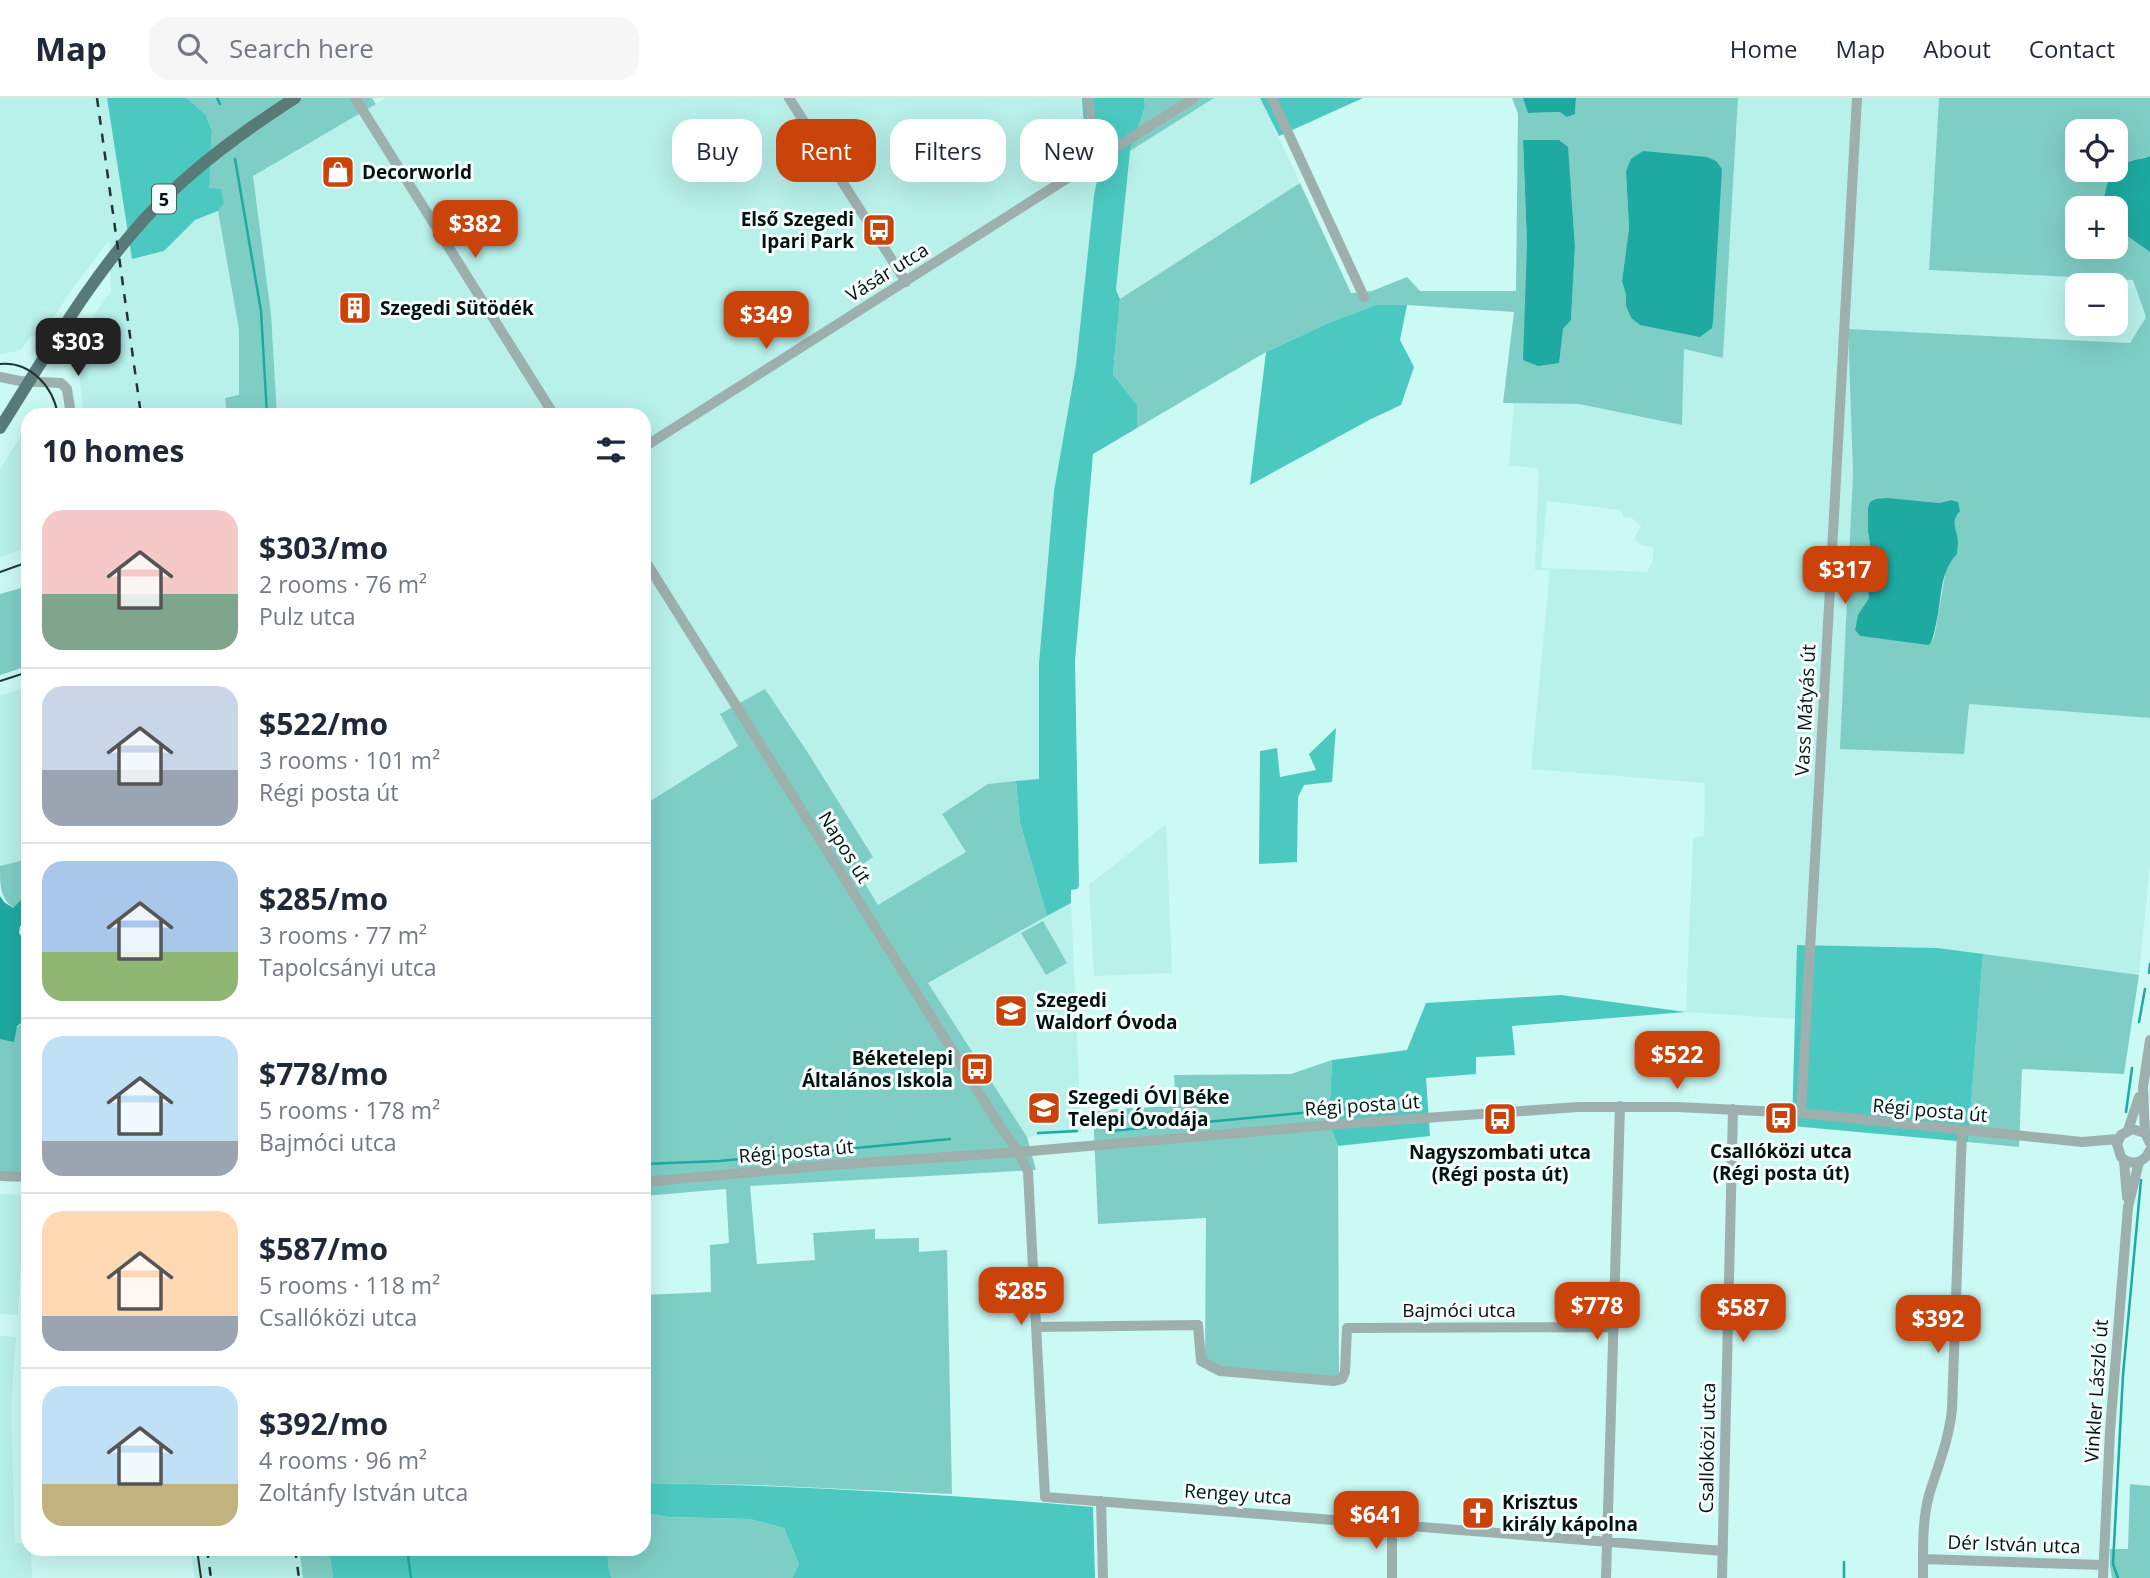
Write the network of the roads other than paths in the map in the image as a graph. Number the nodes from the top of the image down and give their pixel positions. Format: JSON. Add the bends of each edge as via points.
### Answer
{"nodes":[{"id":1,"x":295,"y":98,"type":"edge"},
{"id":2,"x":355,"y":98,"type":"edge"},
{"id":3,"x":789,"y":98,"type":"edge"},
{"id":4,"x":1087,"y":98,"type":"edge"},
{"id":5,"x":1194,"y":98,"type":"edge"},
{"id":6,"x":1272,"y":98,"type":"edge"},
{"id":7,"x":1857,"y":98,"type":"edge"},
{"id":8,"x":1090,"y":119,"type":"edge"},
{"id":9,"x":1118,"y":147,"type":"edge"},
{"id":10,"x":1063,"y":182,"type":"edge"},
{"id":11,"x":906,"y":282,"type":"junction"},
{"id":12,"x":1364,"y":298,"type":"dead end"},
{"id":13,"x":0,"y":377,"type":"edge"},
{"id":14,"x":70,"y":408,"type":"edge"},
{"id":15,"x":550,"y":408,"type":"edge"},
{"id":16,"x":0,"y":428,"type":"edge"},
{"id":17,"x":651,"y":443,"type":"edge"},
{"id":18,"x":651,"y":570,"type":"edge"},
{"id":19,"x":2150,"y":1040,"type":"edge"},
{"id":20,"x":2143,"y":1087,"type":"junction"},
{"id":21,"x":1620,"y":1106,"type":"junction"},
{"id":22,"x":1733,"y":1109,"type":"junction"},
{"id":23,"x":1801,"y":1114,"type":"junction"},
{"id":24,"x":1962,"y":1130,"type":"junction"},
{"id":25,"x":2128,"y":1130,"type":"junction"},
{"id":26,"x":2118,"y":1139,"type":"junction"},
{"id":27,"x":2148,"y":1139,"type":"edge"},
{"id":28,"x":2082,"y":1142,"type":"junction"},
{"id":29,"x":1019,"y":1152,"type":"junction"},
{"id":30,"x":2147,"y":1156,"type":"edge"},
{"id":31,"x":2121,"y":1157,"type":"junction"},
{"id":32,"x":0,"y":1176,"type":"edge"},
{"id":33,"x":21,"y":1177,"type":"edge"},
{"id":34,"x":651,"y":1181,"type":"edge"},
{"id":35,"x":2128,"y":1207,"type":"junction"},
{"id":36,"x":1037,"y":1326,"type":"junction"},
{"id":37,"x":1614,"y":1327,"type":"junction"},
{"id":38,"x":1045,"y":1497,"type":"joint"},
{"id":39,"x":1101,"y":1501,"type":"junction"},
{"id":40,"x":1392,"y":1523,"type":"junction"},
{"id":41,"x":1606,"y":1543,"type":"junction"},
{"id":42,"x":1723,"y":1551,"type":"junction"},
{"id":43,"x":1923,"y":1559,"type":"junction"},
{"id":44,"x":2103,"y":1565,"type":"junction"},
{"id":45,"x":1103,"y":1578,"type":"edge"},
{"id":46,"x":1392,"y":1578,"type":"edge"},
{"id":47,"x":1606,"y":1578,"type":"edge"},
{"id":48,"x":1722,"y":1578,"type":"edge"},
{"id":49,"x":1923,"y":1578,"type":"edge"},
{"id":50,"x":2103,"y":1578,"type":"edge"}],
"edges":[{"from":1,"to":16,"type":"main road","number":"5","via":[[215,153],[160,203],[76,309]]},
{"from":2,"to":15,"type":"street"},
{"from":3,"to":11,"type":"street"},
{"from":4,"to":8,"type":"street"},
{"from":5,"to":9,"type":"street","name":"Vásár utca"},
{"from":6,"to":12,"type":"street"},
{"from":7,"to":23,"type":"street","name":"Vass Mátyás út"},
{"from":10,"to":11,"type":"street","name":"Vásár utca"},
{"from":11,"to":17,"type":"street","name":"Vásár utca"},
{"from":13,"to":14,"type":"street","via":[[61,383]]},
{"from":18,"to":29,"type":"street","name":"Napos út"},
{"from":19,"to":20,"type":"street"},
{"from":20,"to":25,"type":"street"},
{"from":20,"to":27,"type":"street"},
{"from":21,"to":22,"type":"street","name":"Régi posta út"},
{"from":21,"to":29,"type":"street","name":"Régi posta út"},
{"from":21,"to":37,"type":"street"},
{"from":22,"to":23,"type":"street","name":"Régi posta út"},
{"from":22,"to":42,"type":"street","name":"Csallóközi utca"},
{"from":23,"to":24,"type":"street","name":"Régi posta út"},
{"from":24,"to":28,"type":"street","name":"Régi posta út"},
{"from":24,"to":43,"type":"street","via":[[1952,1409],[1924,1522]]},
{"from":25,"to":26,"type":"street"},
{"from":25,"to":27,"type":"street","via":[[2137,1129]]},
{"from":26,"to":28,"type":"street","name":"Régi posta út"},
{"from":26,"to":31,"type":"street","name":"Vinkler László út"},
{"from":28,"to":31,"type":"street","name":"Régi posta út"},
{"from":29,"to":34,"type":"street","name":"Régi posta út"},
{"from":29,"to":36,"type":"street","name":"Napos út","via":[[1028,1172]]},
{"from":30,"to":31,"type":"street","name":"Régi posta út","via":[[2129,1163]]},
{"from":30,"to":35,"type":"street","name":"Vinkler László út"},
{"from":31,"to":35,"type":"street","name":"Vinkler László út"},
{"from":32,"to":33,"type":"street"},
{"from":35,"to":44,"type":"street","name":"Vinkler László út"},
{"from":36,"to":37,"type":"street","name":"Bajmóci utca","via":[[1198,1325],[1201,1361],[1220,1371],[1334,1381],[1342,1379],[1345,1372],[1347,1328]]},
{"from":36,"to":38,"type":"street","name":"Napos út"},
{"from":37,"to":41,"type":"street"},
{"from":38,"to":39,"type":"street","name":"Rengey utca"},
{"from":39,"to":40,"type":"street","name":"Rengey utca"},
{"from":39,"to":45,"type":"street"},
{"from":40,"to":41,"type":"street","name":"Rengey utca"},
{"from":40,"to":46,"type":"street"},
{"from":41,"to":42,"type":"street","name":"Rengey utca"},
{"from":41,"to":47,"type":"street"},
{"from":42,"to":48,"type":"street","name":"Csallóközi utca"},
{"from":43,"to":44,"type":"street","name":"Dér István utca"},
{"from":43,"to":49,"type":"street"},
{"from":44,"to":50,"type":"street","name":"Vinkler László út"}]}
